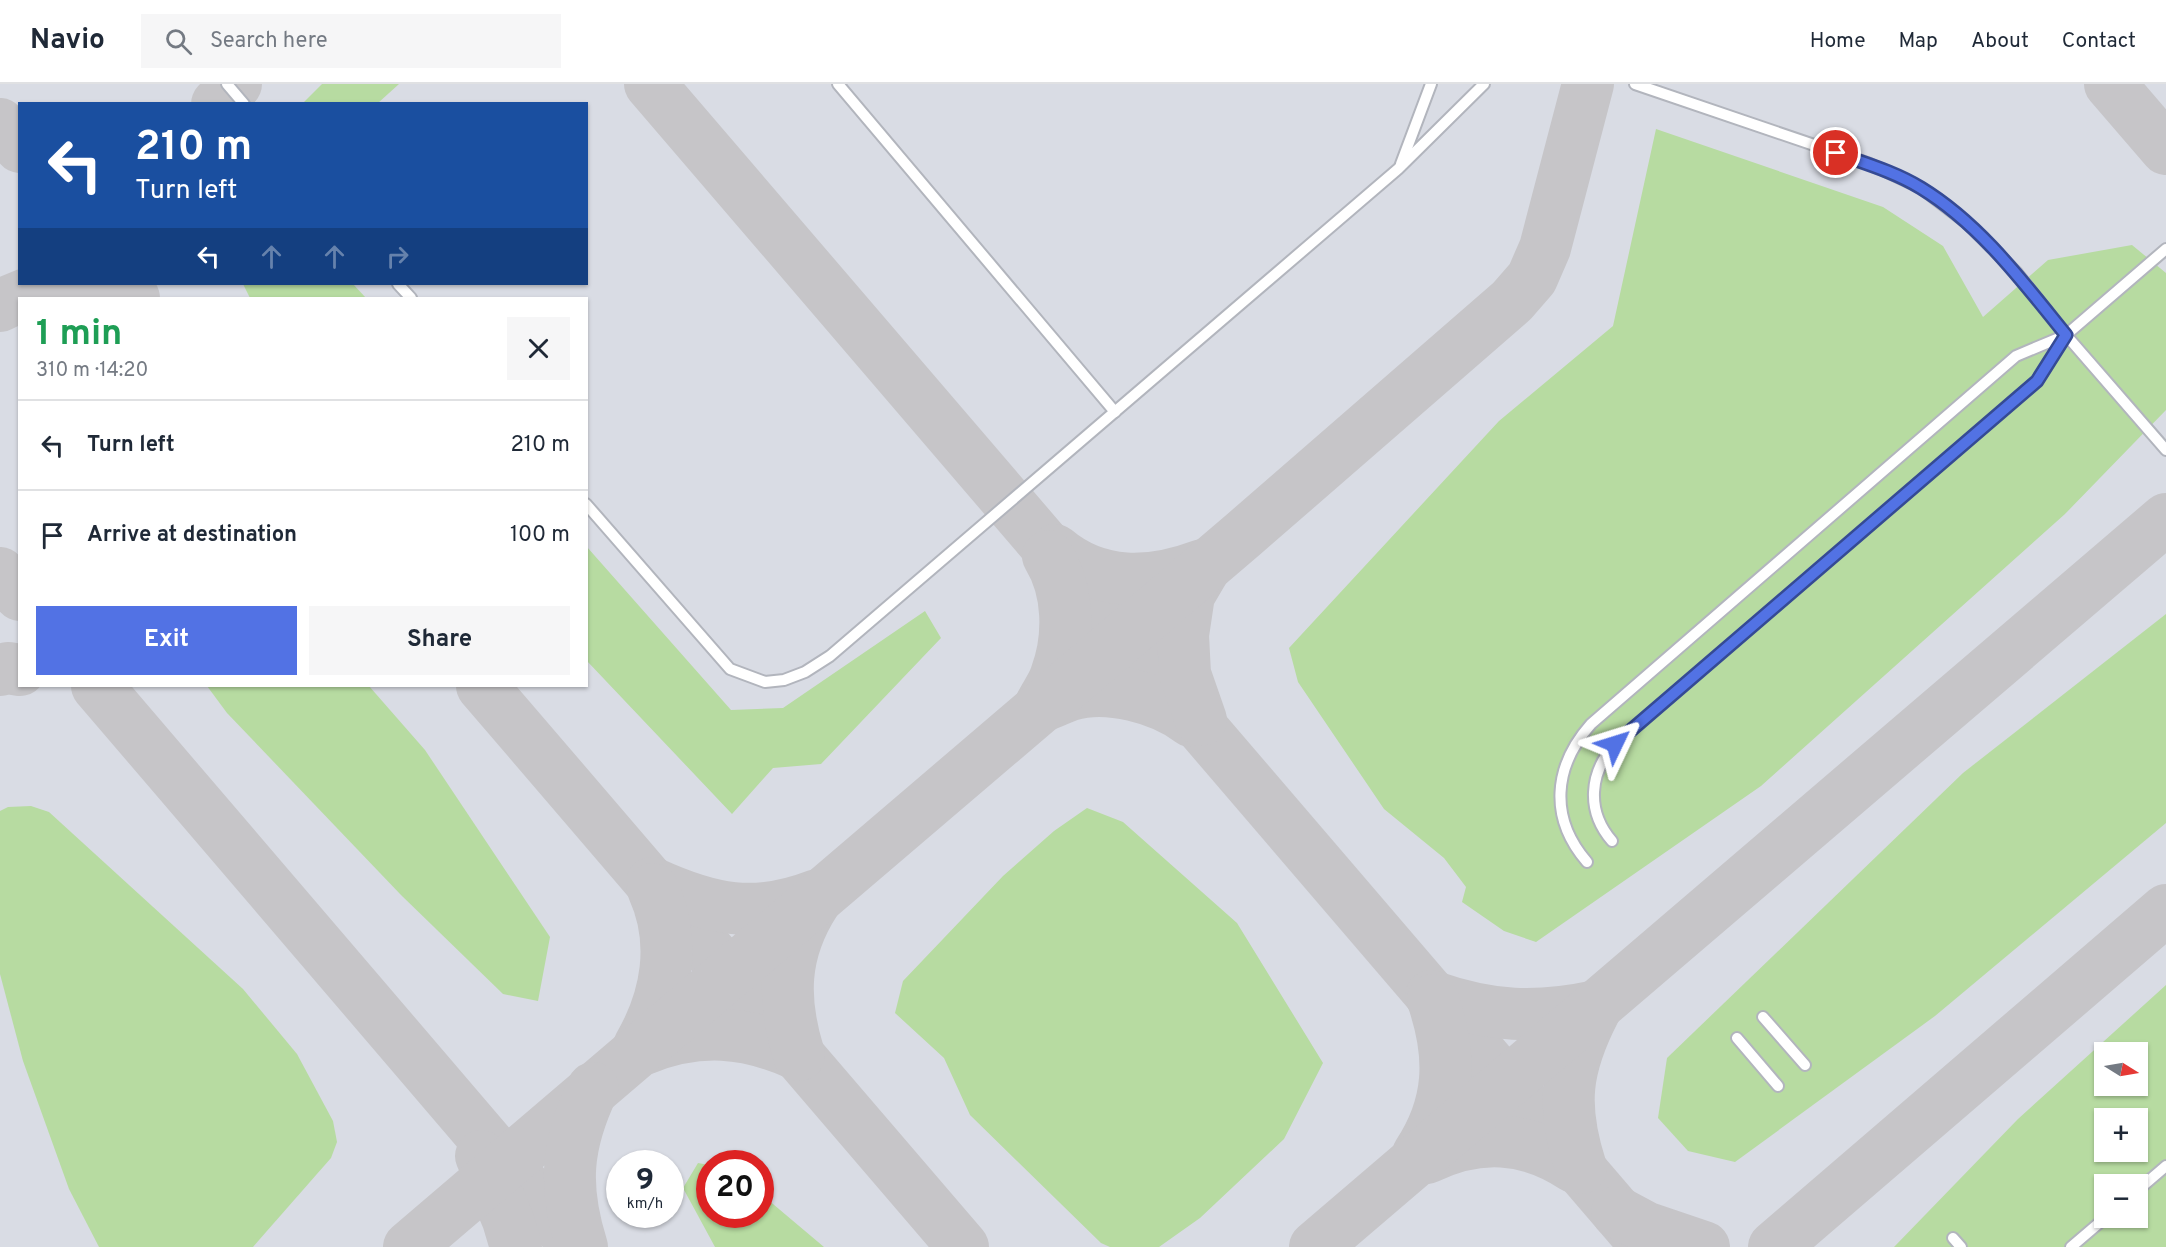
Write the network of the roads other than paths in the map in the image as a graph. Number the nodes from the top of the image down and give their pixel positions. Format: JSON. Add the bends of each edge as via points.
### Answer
{"nodes":[{"id":1,"x":227,"y":84,"type":"edge"},
{"id":2,"x":838,"y":84,"type":"edge"},
{"id":3,"x":1429,"y":84,"type":"edge"},
{"id":4,"x":1484,"y":84,"type":"edge"},
{"id":5,"x":1635,"y":84,"type":"edge"},
{"id":6,"x":242,"y":102,"type":"edge"},
{"id":7,"x":1398,"y":170,"type":"junction"},
{"id":8,"x":2166,"y":249,"type":"edge"},
{"id":9,"x":399,"y":285,"type":"edge"},
{"id":10,"x":410,"y":297,"type":"edge"},
{"id":11,"x":2066,"y":335,"type":"junction"},
{"id":12,"x":1115,"y":412,"type":"junction"},
{"id":13,"x":2166,"y":450,"type":"edge"},
{"id":14,"x":588,"y":506,"type":"edge"},
{"id":15,"x":1612,"y":841,"type":"dead end"},
{"id":16,"x":1587,"y":862,"type":"dead end"},
{"id":17,"x":1763,"y":1017,"type":"dead end"},
{"id":18,"x":1737,"y":1038,"type":"dead end"},
{"id":19,"x":1805,"y":1065,"type":"dead end"},
{"id":20,"x":1778,"y":1086,"type":"dead end"},
{"id":21,"x":2166,"y":1166,"type":"edge"},
{"id":22,"x":2148,"y":1181,"type":"edge"},
{"id":23,"x":2094,"y":1227,"type":"edge"},
{"id":24,"x":2071,"y":1247,"type":"edge"}],
"edges":[{"from":1,"to":6,"type":"lane"},
{"from":2,"to":12,"type":"lane"},
{"from":3,"to":7,"type":"lane","via":[[1422,114]]},
{"from":4,"to":7,"type":"lane"},
{"from":5,"to":11,"type":"lane","via":[[1870,165],[1921,188],[1968,224],[2017,273]]},
{"from":7,"to":12,"type":"lane"},
{"from":8,"to":11,"type":"lane"},
{"from":9,"to":10,"type":"lane"},
{"from":11,"to":13,"type":"lane"},
{"from":11,"to":15,"type":"lane","via":[[2037,381],[1610,749],[1600,765],[1593,790],[1597,816]]},
{"from":11,"to":16,"type":"lane","via":[[2016,356],[1578,738],[1569,754],[1560,789],[1565,825]]},
{"from":12,"to":14,"type":"lane","via":[[830,656],[784,680],[765,682],[730,669]]},
{"from":17,"to":19,"type":"lane"},
{"from":18,"to":20,"type":"lane"},
{"from":21,"to":22,"type":"lane"},
{"from":23,"to":24,"type":"lane"}]}
